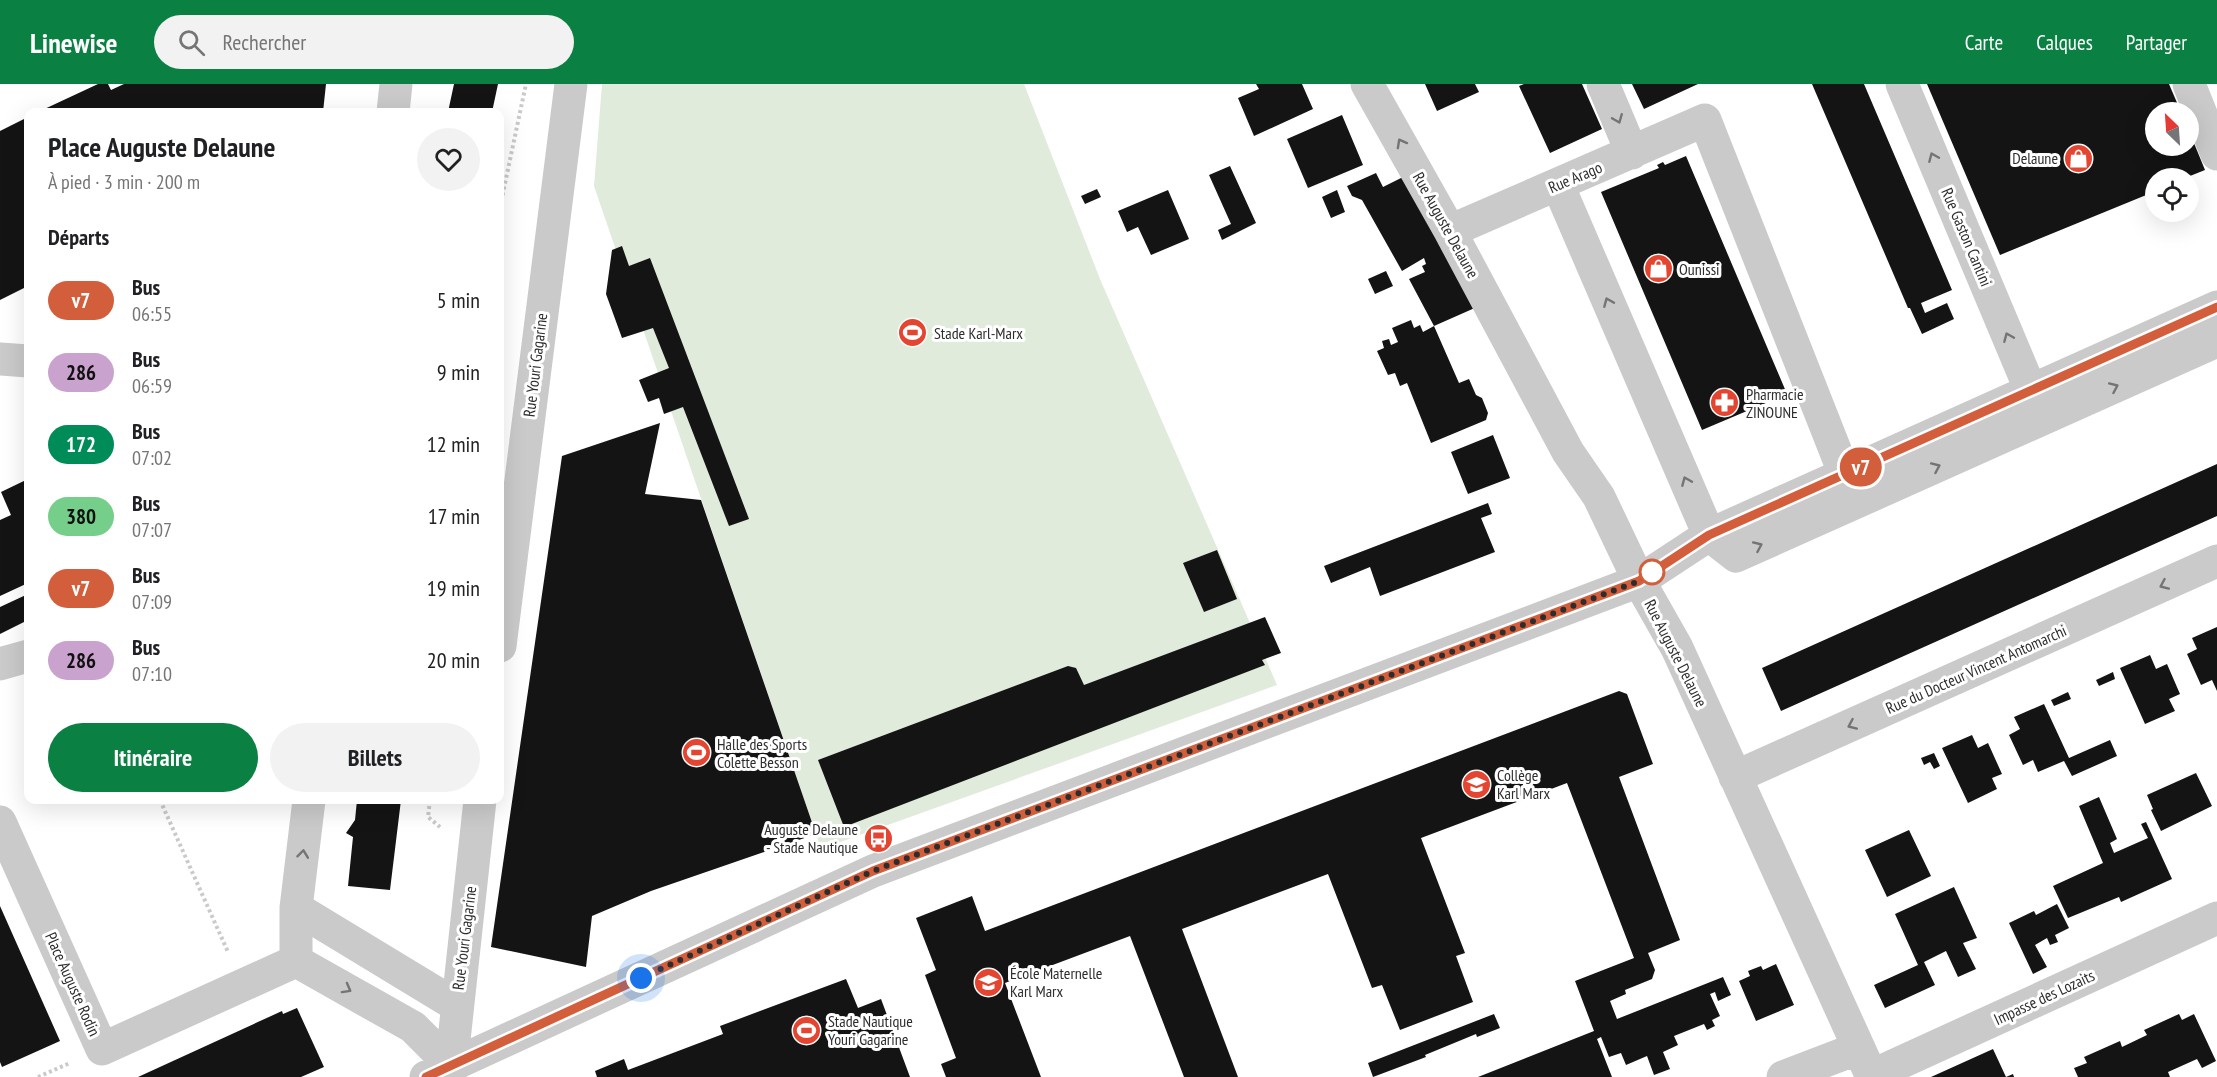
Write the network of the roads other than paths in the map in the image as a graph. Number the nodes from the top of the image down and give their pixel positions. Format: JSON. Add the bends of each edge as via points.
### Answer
{"nodes":[{"id":1,"x":396,"y":84,"type":"edge"},
{"id":2,"x":571,"y":84,"type":"edge"},
{"id":3,"x":1367,"y":84,"type":"edge"},
{"id":4,"x":1603,"y":84,"type":"edge"},
{"id":5,"x":1902,"y":84,"type":"edge"},
{"id":6,"x":2188,"y":84,"type":"edge"},
{"id":7,"x":393,"y":108,"type":"edge"},
{"id":8,"x":1632,"y":153,"type":"junction"},
{"id":9,"x":2217,"y":154,"type":"edge"},
{"id":10,"x":1557,"y":185,"type":"junction"},
{"id":11,"x":1450,"y":231,"type":"junction"},
{"id":12,"x":2217,"y":307,"type":"edge"},
{"id":13,"x":2217,"y":341,"type":"edge"},
{"id":14,"x":0,"y":359,"type":"edge"},
{"id":15,"x":24,"y":361,"type":"edge"},
{"id":16,"x":2031,"y":391,"type":"junction"},
{"id":17,"x":1845,"y":475,"type":"junction"},
{"id":18,"x":1709,"y":535,"type":"junction"},
{"id":19,"x":2217,"y":561,"type":"edge"},
{"id":20,"x":1639,"y":581,"type":"junction"},
{"id":21,"x":504,"y":614,"type":"edge"},
{"id":22,"x":24,"y":657,"type":"edge"},
{"id":23,"x":0,"y":664,"type":"edge"},
{"id":24,"x":1735,"y":777,"type":"junction"},
{"id":25,"x":309,"y":804,"type":"edge"},
{"id":26,"x":480,"y":804,"type":"edge"},
{"id":27,"x":0,"y":822,"type":"edge"},
{"id":28,"x":296,"y":908,"type":"junction"},
{"id":29,"x":2217,"y":918,"type":"edge"},
{"id":30,"x":296,"y":961,"type":"junction"},
{"id":31,"x":456,"y":1005,"type":"junction"},
{"id":32,"x":1867,"y":1067,"type":"edge"},
{"id":33,"x":442,"y":1073,"type":"edge"},
{"id":34,"x":1783,"y":1077,"type":"edge"}],
"edges":[{"from":1,"to":7,"type":"street"},
{"from":2,"to":21,"type":"street","name":"Rue Youri Gagarine"},
{"from":11,"to":3,"type":"street","name":"Rue Auguste Delaune","one_way":true},
{"from":4,"to":8,"type":"street","one_way":true},
{"from":16,"to":5,"type":"street","name":"Rue Gaston Cantini","one_way":true},
{"from":6,"to":9,"type":"street"},
{"from":8,"to":10,"type":"street","name":"Rue Arago"},
{"from":8,"to":17,"type":"street","name":"Rue Arago","via":[[1705,120]]},
{"from":10,"to":11,"type":"street","name":"Rue Arago"},
{"from":18,"to":10,"type":"street","one_way":true},
{"from":11,"to":20,"type":"street","name":"Rue Auguste Delaune","via":[[1568,452],[1599,497]]},
{"from":12,"to":16,"type":"street"},
{"from":18,"to":13,"type":"street","one_way":true,"via":[[1736,556]]},
{"from":14,"to":15,"type":"street"},
{"from":16,"to":17,"type":"street"},
{"from":17,"to":18,"type":"street"},
{"from":18,"to":20,"type":"street"},
{"from":19,"to":24,"type":"street","name":"Rue du Docteur Vincent Antomarchi","one_way":true},
{"from":20,"to":24,"type":"street","name":"Rue Auguste Delaune","via":[[1677,648]]},
{"from":20,"to":33,"type":"street","via":[[873,871]]},
{"from":22,"to":23,"type":"street"},
{"from":24,"to":32,"type":"street","name":"Rue Auguste Delaune"},
{"from":28,"to":25,"type":"street","one_way":true},
{"from":26,"to":31,"type":"street","name":"Rue Youri Gagarine"},
{"from":27,"to":30,"type":"street","name":"Place Auguste Rodin","via":[[102,1049]]},
{"from":28,"to":30,"type":"street"},
{"from":28,"to":31,"type":"street"},
{"from":29,"to":32,"type":"street","name":"Impasse des Lozaits"},
{"from":30,"to":33,"type":"street","one_way":true,"via":[[413,1027]]},
{"from":31,"to":33,"type":"street","name":"Rue Youri Gagarine"},
{"from":32,"to":34,"type":"street","name":"Impasse des Lozaits"}]}
